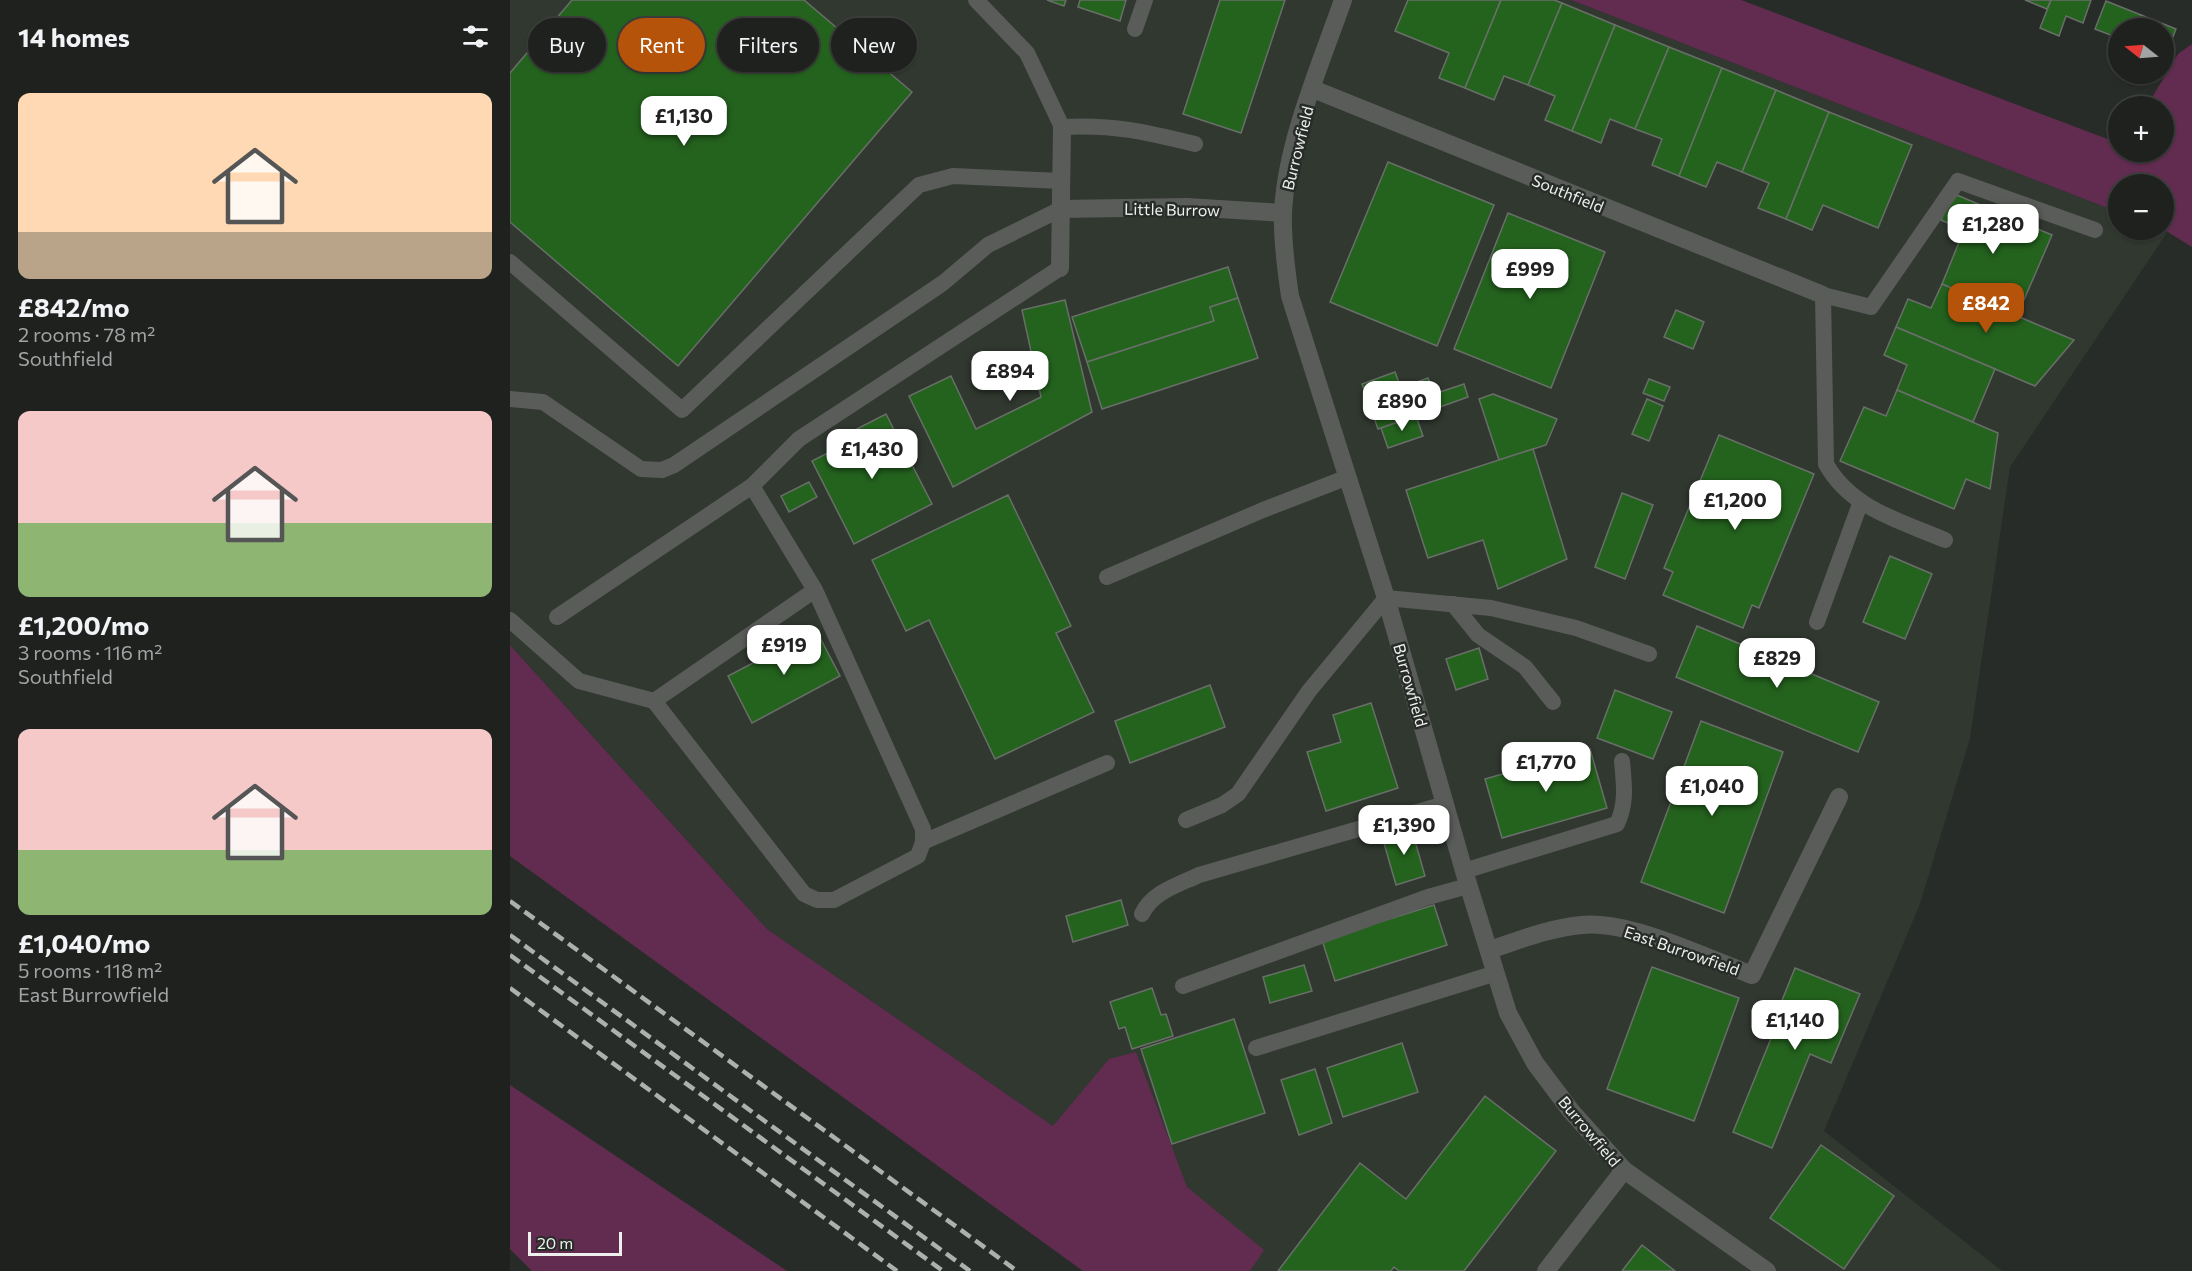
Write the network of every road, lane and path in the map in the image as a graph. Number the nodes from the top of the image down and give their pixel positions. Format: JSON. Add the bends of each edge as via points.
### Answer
{"nodes":[{"id":1,"x":976,"y":0,"type":"edge"},
{"id":2,"x":1145,"y":0,"type":"edge"},
{"id":3,"x":1343,"y":0,"type":"edge"},
{"id":4,"x":1135,"y":29,"type":"dead end"},
{"id":5,"x":1312,"y":89,"type":"junction"},
{"id":6,"x":1062,"y":127,"type":"junction"},
{"id":7,"x":1195,"y":144,"type":"dead end"},
{"id":8,"x":1061,"y":181,"type":"junction"},
{"id":9,"x":1061,"y":209,"type":"junction"},
{"id":10,"x":1283,"y":213,"type":"junction"},
{"id":11,"x":2095,"y":230,"type":"dead end"},
{"id":12,"x":510,"y":262,"type":"edge"},
{"id":13,"x":1060,"y":268,"type":"joint"},
{"id":14,"x":1823,"y":295,"type":"junction"},
{"id":15,"x":510,"y":399,"type":"edge"},
{"id":16,"x":1348,"y":477,"type":"junction"},
{"id":17,"x":752,"y":486,"type":"junction"},
{"id":18,"x":1860,"y":504,"type":"junction"},
{"id":19,"x":1945,"y":540,"type":"dead end"},
{"id":20,"x":1107,"y":577,"type":"dead end"},
{"id":21,"x":814,"y":590,"type":"junction"},
{"id":22,"x":1386,"y":598,"type":"junction"},
{"id":23,"x":1453,"y":604,"type":"junction"},
{"id":24,"x":557,"y":616,"type":"dead end"},
{"id":25,"x":510,"y":620,"type":"edge"},
{"id":26,"x":1817,"y":622,"type":"dead end"},
{"id":27,"x":1649,"y":654,"type":"dead end"},
{"id":28,"x":654,"y":701,"type":"junction"},
{"id":29,"x":1553,"y":702,"type":"dead end"},
{"id":30,"x":1622,"y":761,"type":"dead end"},
{"id":31,"x":1107,"y":763,"type":"dead end"},
{"id":32,"x":1839,"y":797,"type":"dead end"},
{"id":33,"x":1445,"y":804,"type":"junction"},
{"id":34,"x":1186,"y":820,"type":"dead end"},
{"id":35,"x":923,"y":842,"type":"junction"},
{"id":36,"x":1466,"y":878,"type":"junction"},
{"id":37,"x":1142,"y":914,"type":"dead end"},
{"id":38,"x":1489,"y":950,"type":"junction"},
{"id":39,"x":1496,"y":974,"type":"junction"},
{"id":40,"x":1183,"y":986,"type":"dead end"},
{"id":41,"x":1256,"y":1048,"type":"dead end"},
{"id":42,"x":1624,"y":1170,"type":"junction"},
{"id":43,"x":1546,"y":1271,"type":"edge"},
{"id":44,"x":1767,"y":1271,"type":"edge"}],
"edges":[{"from":1,"to":6,"type":"lane","via":[[1027,53]]},
{"from":2,"to":4,"type":"lane"},
{"from":3,"to":5,"type":"street","name":"Burrowfield"},
{"from":5,"to":10,"type":"street","name":"Burrowfield","via":[[1289,170]]},
{"from":5,"to":14,"type":"street","name":"Southfield"},
{"from":6,"to":7,"type":"lane","via":[[1101,125]]},
{"from":6,"to":8,"type":"street"},
{"from":8,"to":9,"type":"street"},
{"from":8,"to":12,"type":"lane","via":[[953,176],[919,185],[682,410]]},
{"from":9,"to":10,"type":"street","name":"Little Burrow","via":[[1187,207]]},
{"from":9,"to":13,"type":"street"},
{"from":9,"to":15,"type":"lane","via":[[988,245],[943,283],[662,470],[641,469],[543,402]]},
{"from":10,"to":16,"type":"street","name":"Burrowfield","via":[[1290,296]]},
{"from":11,"to":14,"type":"lane","via":[[1958,181],[1871,307]]},
{"from":13,"to":17,"type":"lane","via":[[799,440]]},
{"from":14,"to":18,"type":"lane","via":[[1826,464],[1835,481]]},
{"from":16,"to":20,"type":"lane"},
{"from":16,"to":22,"type":"street","name":"Burrowfield"},
{"from":17,"to":21,"type":"lane"},
{"from":17,"to":24,"type":"lane"},
{"from":18,"to":19,"type":"lane"},
{"from":18,"to":26,"type":"lane"},
{"from":21,"to":28,"type":"lane"},
{"from":21,"to":35,"type":"lane","via":[[923,829]]},
{"from":22,"to":23,"type":"lane"},
{"from":22,"to":33,"type":"street","name":"Burrowfield"},
{"from":22,"to":34,"type":"lane","via":[[1309,691],[1238,794],[1221,806]]},
{"from":23,"to":27,"type":"lane","via":[[1491,608],[1576,628]]},
{"from":23,"to":29,"type":"lane","via":[[1478,635],[1525,667]]},
{"from":25,"to":28,"type":"lane","via":[[579,681]]},
{"from":28,"to":35,"type":"lane","via":[[804,894],[817,900],[834,900],[918,856]]},
{"from":30,"to":36,"type":"lane","via":[[1625,794],[1617,824]]},
{"from":31,"to":35,"type":"lane"},
{"from":32,"to":38,"type":"street","name":"East Burrowfield","via":[[1752,975],[1611,926],[1584,924],[1553,929]]},
{"from":33,"to":36,"type":"street","name":"Burrowfield"},
{"from":33,"to":37,"type":"lane","via":[[1199,875],[1162,891]]},
{"from":36,"to":38,"type":"street","name":"Burrowfield"},
{"from":36,"to":40,"type":"lane","via":[[1428,897]]},
{"from":38,"to":39,"type":"street","name":"Burrowfield"},
{"from":39,"to":41,"type":"lane"},
{"from":39,"to":42,"type":"street","name":"Burrowfield","via":[[1508,1013],[1535,1063],[1571,1111]]},
{"from":42,"to":43,"type":"street"},
{"from":42,"to":44,"type":"street","name":"Burrowfield"}]}
